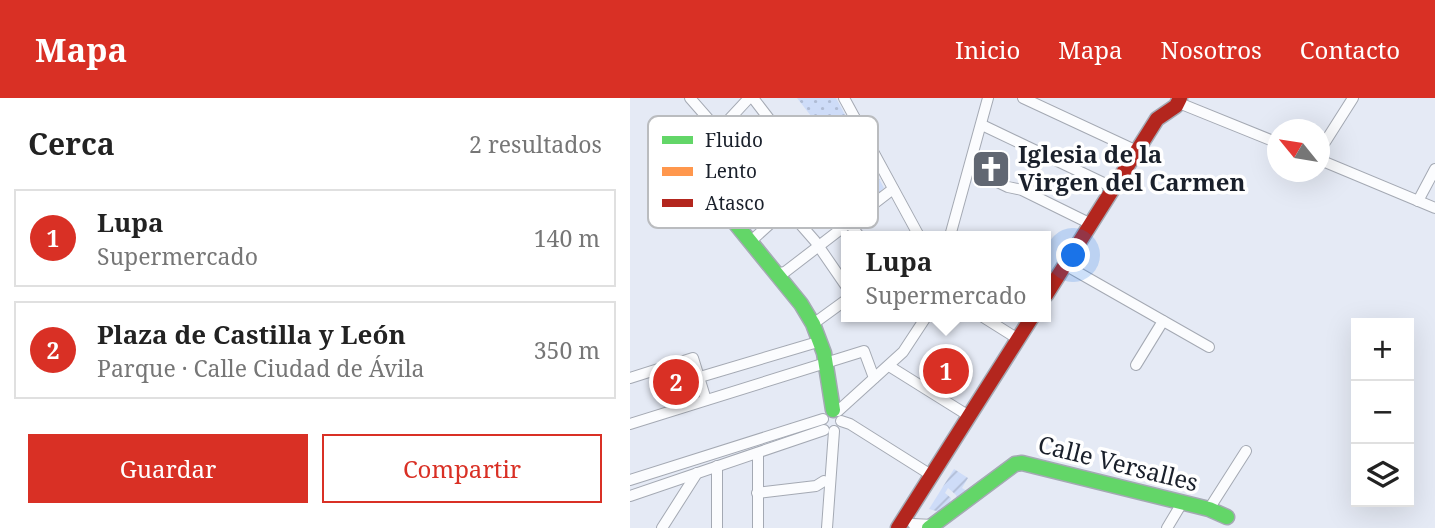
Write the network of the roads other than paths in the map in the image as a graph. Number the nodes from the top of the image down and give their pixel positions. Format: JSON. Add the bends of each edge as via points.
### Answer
{"nodes":[{"id":1,"x":690,"y":98,"type":"edge"},
{"id":2,"x":751,"y":98,"type":"edge"},
{"id":3,"x":844,"y":98,"type":"edge"},
{"id":4,"x":988,"y":98,"type":"edge"},
{"id":5,"x":1023,"y":98,"type":"edge"},
{"id":6,"x":1353,"y":98,"type":"edge"},
{"id":7,"x":1170,"y":102,"type":"edge"},
{"id":8,"x":706,"y":116,"type":"edge"},
{"id":9,"x":732,"y":116,"type":"edge"},
{"id":10,"x":766,"y":116,"type":"edge"},
{"id":11,"x":853,"y":116,"type":"edge"},
{"id":12,"x":982,"y":125,"type":"junction"},
{"id":13,"x":1330,"y":134,"type":"edge"},
{"id":14,"x":1267,"y":139,"type":"edge"},
{"id":15,"x":1137,"y":151,"type":"junction"},
{"id":16,"x":878,"y":161,"type":"edge"},
{"id":17,"x":1330,"y":164,"type":"edge"},
{"id":18,"x":970,"y":169,"type":"junction"},
{"id":19,"x":1435,"y":169,"type":"edge"},
{"id":20,"x":1114,"y":188,"type":"junction"},
{"id":21,"x":893,"y":189,"type":"junction"},
{"id":22,"x":878,"y":201,"type":"edge"},
{"id":23,"x":1418,"y":201,"type":"junction"},
{"id":24,"x":1435,"y":208,"type":"edge"},
{"id":25,"x":1091,"y":224,"type":"junction"},
{"id":26,"x":737,"y":228,"type":"edge"},
{"id":27,"x":765,"y":228,"type":"edge"},
{"id":28,"x":804,"y":228,"type":"edge"},
{"id":29,"x":843,"y":228,"type":"edge"},
{"id":30,"x":916,"y":231,"type":"edge"},
{"id":31,"x":951,"y":231,"type":"edge"},
{"id":32,"x":750,"y":242,"type":"junction"},
{"id":33,"x":818,"y":247,"type":"junction"},
{"id":34,"x":1065,"y":265,"type":"junction"},
{"id":35,"x":775,"y":274,"type":"junction"},
{"id":36,"x":841,"y":279,"type":"edge"},
{"id":37,"x":1051,"y":287,"type":"edge"},
{"id":38,"x":841,"y":304,"type":"edge"},
{"id":39,"x":1163,"y":321,"type":"junction"},
{"id":40,"x":923,"y":322,"type":"edge"},
{"id":41,"x":991,"y":322,"type":"edge"},
{"id":42,"x":1029,"y":322,"type":"edge"},
{"id":43,"x":813,"y":324,"type":"junction"},
{"id":44,"x":1018,"y":339,"type":"junction"},
{"id":45,"x":821,"y":341,"type":"junction"},
{"id":46,"x":1209,"y":347,"type":"dead end"},
{"id":47,"x":827,"y":363,"type":"junction"},
{"id":48,"x":1136,"y":365,"type":"dead end"},
{"id":49,"x":888,"y":366,"type":"junction"},
{"id":50,"x":700,"y":377,"type":"junction"},
{"id":51,"x":630,"y":378,"type":"edge"},
{"id":52,"x":874,"y":378,"type":"junction"},
{"id":53,"x":706,"y":400,"type":"junction"},
{"id":54,"x":969,"y":416,"type":"junction"},
{"id":55,"x":831,"y":422,"type":"junction"},
{"id":56,"x":630,"y":424,"type":"edge"},
{"id":57,"x":1246,"y":451,"type":"dead end"},
{"id":58,"x":758,"y":453,"type":"junction"},
{"id":59,"x":717,"y":466,"type":"junction"},
{"id":60,"x":697,"y":473,"type":"junction"},
{"id":61,"x":931,"y":475,"type":"junction"},
{"id":62,"x":630,"y":480,"type":"edge"},
{"id":63,"x":824,"y":481,"type":"junction"},
{"id":64,"x":757,"y":493,"type":"junction"},
{"id":65,"x":630,"y":496,"type":"edge"},
{"id":66,"x":1182,"y":503,"type":"junction"},
{"id":67,"x":1209,"y":509,"type":"junction"},
{"id":68,"x":1227,"y":517,"type":"dead end"},
{"id":69,"x":907,"y":524,"type":"edge"},
{"id":70,"x":931,"y":526,"type":"edge"},
{"id":71,"x":662,"y":528,"type":"edge"},
{"id":72,"x":718,"y":528,"type":"edge"},
{"id":73,"x":758,"y":528,"type":"edge"},
{"id":74,"x":824,"y":528,"type":"edge"},
{"id":75,"x":1167,"y":528,"type":"edge"}],
"edges":[{"from":1,"to":8,"type":"street"},
{"from":2,"to":9,"type":"street"},
{"from":2,"to":10,"type":"street"},
{"from":3,"to":11,"type":"street"},
{"from":4,"to":12,"type":"street"},
{"from":5,"to":15,"type":"street"},
{"from":6,"to":13,"type":"street"},
{"from":7,"to":14,"type":"street"},
{"from":7,"to":15,"type":"main road"},
{"from":12,"to":18,"type":"street"},
{"from":12,"to":20,"type":"street"},
{"from":15,"to":20,"type":"main road"},
{"from":16,"to":21,"type":"street"},
{"from":17,"to":23,"type":"street"},
{"from":18,"to":25,"type":"street"},
{"from":18,"to":31,"type":"street"},
{"from":19,"to":23,"type":"street"},
{"from":20,"to":25,"type":"main road"},
{"from":21,"to":22,"type":"street"},
{"from":21,"to":30,"type":"street"},
{"from":23,"to":24,"type":"street"},
{"from":25,"to":34,"type":"main road"},
{"from":26,"to":32,"type":"main road"},
{"from":27,"to":32,"type":"street"},
{"from":28,"to":33,"type":"street"},
{"from":29,"to":33,"type":"street"},
{"from":32,"to":35,"type":"main road"},
{"from":33,"to":35,"type":"street","via":[[785,272]]},
{"from":33,"to":36,"type":"street"},
{"from":34,"to":37,"type":"main road"},
{"from":34,"to":39,"type":"street"},
{"from":35,"to":43,"type":"main road"},
{"from":38,"to":43,"type":"street"},
{"from":39,"to":46,"type":"street"},
{"from":39,"to":48,"type":"street"},
{"from":40,"to":49,"type":"street"},
{"from":41,"to":44,"type":"street"},
{"from":42,"to":44,"type":"main road"},
{"from":43,"to":45,"type":"main road"},
{"from":44,"to":54,"type":"main road"},
{"from":45,"to":47,"type":"main road"},
{"from":45,"to":50,"type":"street"},
{"from":47,"to":52,"type":"street","via":[[864,351]]},
{"from":47,"to":53,"type":"street"},
{"from":47,"to":55,"type":"main road"},
{"from":49,"to":52,"type":"street"},
{"from":49,"to":54,"type":"street"},
{"from":50,"to":51,"type":"street","via":[[693,358]]},
{"from":50,"to":53,"type":"street"},
{"from":52,"to":55,"type":"street"},
{"from":53,"to":56,"type":"street"},
{"from":54,"to":61,"type":"main road"},
{"from":55,"to":58,"type":"street"},
{"from":55,"to":61,"type":"street","via":[[850,424]]},
{"from":55,"to":62,"type":"street"},
{"from":55,"to":63,"type":"street"},
{"from":55,"to":74,"type":"street"},
{"from":57,"to":67,"type":"street"},
{"from":58,"to":59,"type":"street"},
{"from":58,"to":64,"type":"street"},
{"from":59,"to":60,"type":"street"},
{"from":59,"to":72,"type":"street"},
{"from":60,"to":65,"type":"street"},
{"from":60,"to":71,"type":"street"},
{"from":61,"to":69,"type":"main road"},
{"from":63,"to":64,"type":"street","via":[[816,486]]},
{"from":63,"to":74,"type":"street"},
{"from":64,"to":73,"type":"street"},
{"from":66,"to":67,"type":"main road","name":"Calle Versalles"},
{"from":66,"to":70,"type":"main road","name":"Calle Versalles","via":[[1015,464]]},
{"from":66,"to":75,"type":"street"},
{"from":67,"to":68,"type":"main road","name":"Calle Versalles"},
{"from":69,"to":70,"type":"street","name":"Calle Versalles"}]}
